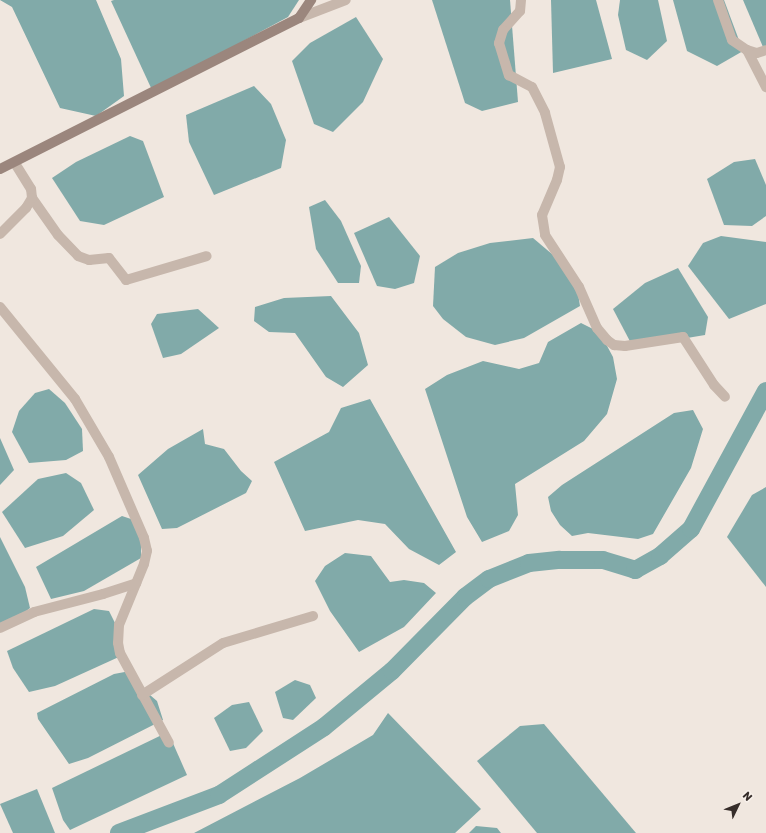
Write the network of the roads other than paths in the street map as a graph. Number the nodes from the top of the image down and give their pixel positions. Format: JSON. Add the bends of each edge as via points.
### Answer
{"nodes":[{"id":1,"x":311,"y":0,"type":"edge"},
{"id":2,"x":346,"y":0,"type":"edge"},
{"id":3,"x":521,"y":0,"type":"edge"},
{"id":4,"x":718,"y":0,"type":"edge"},
{"id":5,"x":299,"y":18,"type":"junction"},
{"id":6,"x":747,"y":50,"type":"junction"},
{"id":7,"x":766,"y":50,"type":"edge"},
{"id":8,"x":766,"y":87,"type":"edge"},
{"id":9,"x":15,"y":163,"type":"junction"},
{"id":10,"x":0,"y":169,"type":"edge"},
{"id":11,"x":32,"y":198,"type":"junction"},
{"id":12,"x":0,"y":234,"type":"edge"},
{"id":13,"x":207,"y":256,"type":"dead end"},
{"id":14,"x":0,"y":308,"type":"edge"},
{"id":15,"x":725,"y":397,"type":"dead end"},
{"id":16,"x":136,"y":583,"type":"junction"},
{"id":17,"x":313,"y":616,"type":"dead end"},
{"id":18,"x":0,"y":628,"type":"edge"},
{"id":19,"x":142,"y":695,"type":"junction"},
{"id":20,"x":169,"y":743,"type":"dead end"}],
"edges":[{"from":1,"to":5,"type":"street"},
{"from":2,"to":5,"type":"street"},
{"from":3,"to":15,"type":"street","via":[[520,11],[503,30],[499,42],[509,75],[532,87],[545,112],[558,160],[560,173],[542,215],[545,235],[579,287],[598,328],[607,340],[614,345],[625,346],[683,337],[714,385]]},
{"from":4,"to":6,"type":"street","via":[[732,40]]},
{"from":5,"to":9,"type":"street"},
{"from":6,"to":7,"type":"street","via":[[757,53]]},
{"from":6,"to":8,"type":"street"},
{"from":9,"to":10,"type":"street"},
{"from":9,"to":11,"type":"street","via":[[31,189]]},
{"from":11,"to":12,"type":"street","via":[[26,208]]},
{"from":11,"to":13,"type":"street","via":[[58,235],[78,256],[89,260],[110,258],[126,280]]},
{"from":14,"to":16,"type":"street","via":[[75,399],[109,457],[144,538],[147,551]]},
{"from":16,"to":18,"type":"street","via":[[34,612]]},
{"from":16,"to":19,"type":"street","via":[[117,634],[120,654]]},
{"from":17,"to":19,"type":"street","via":[[224,643]]},
{"from":19,"to":20,"type":"street"}]}
